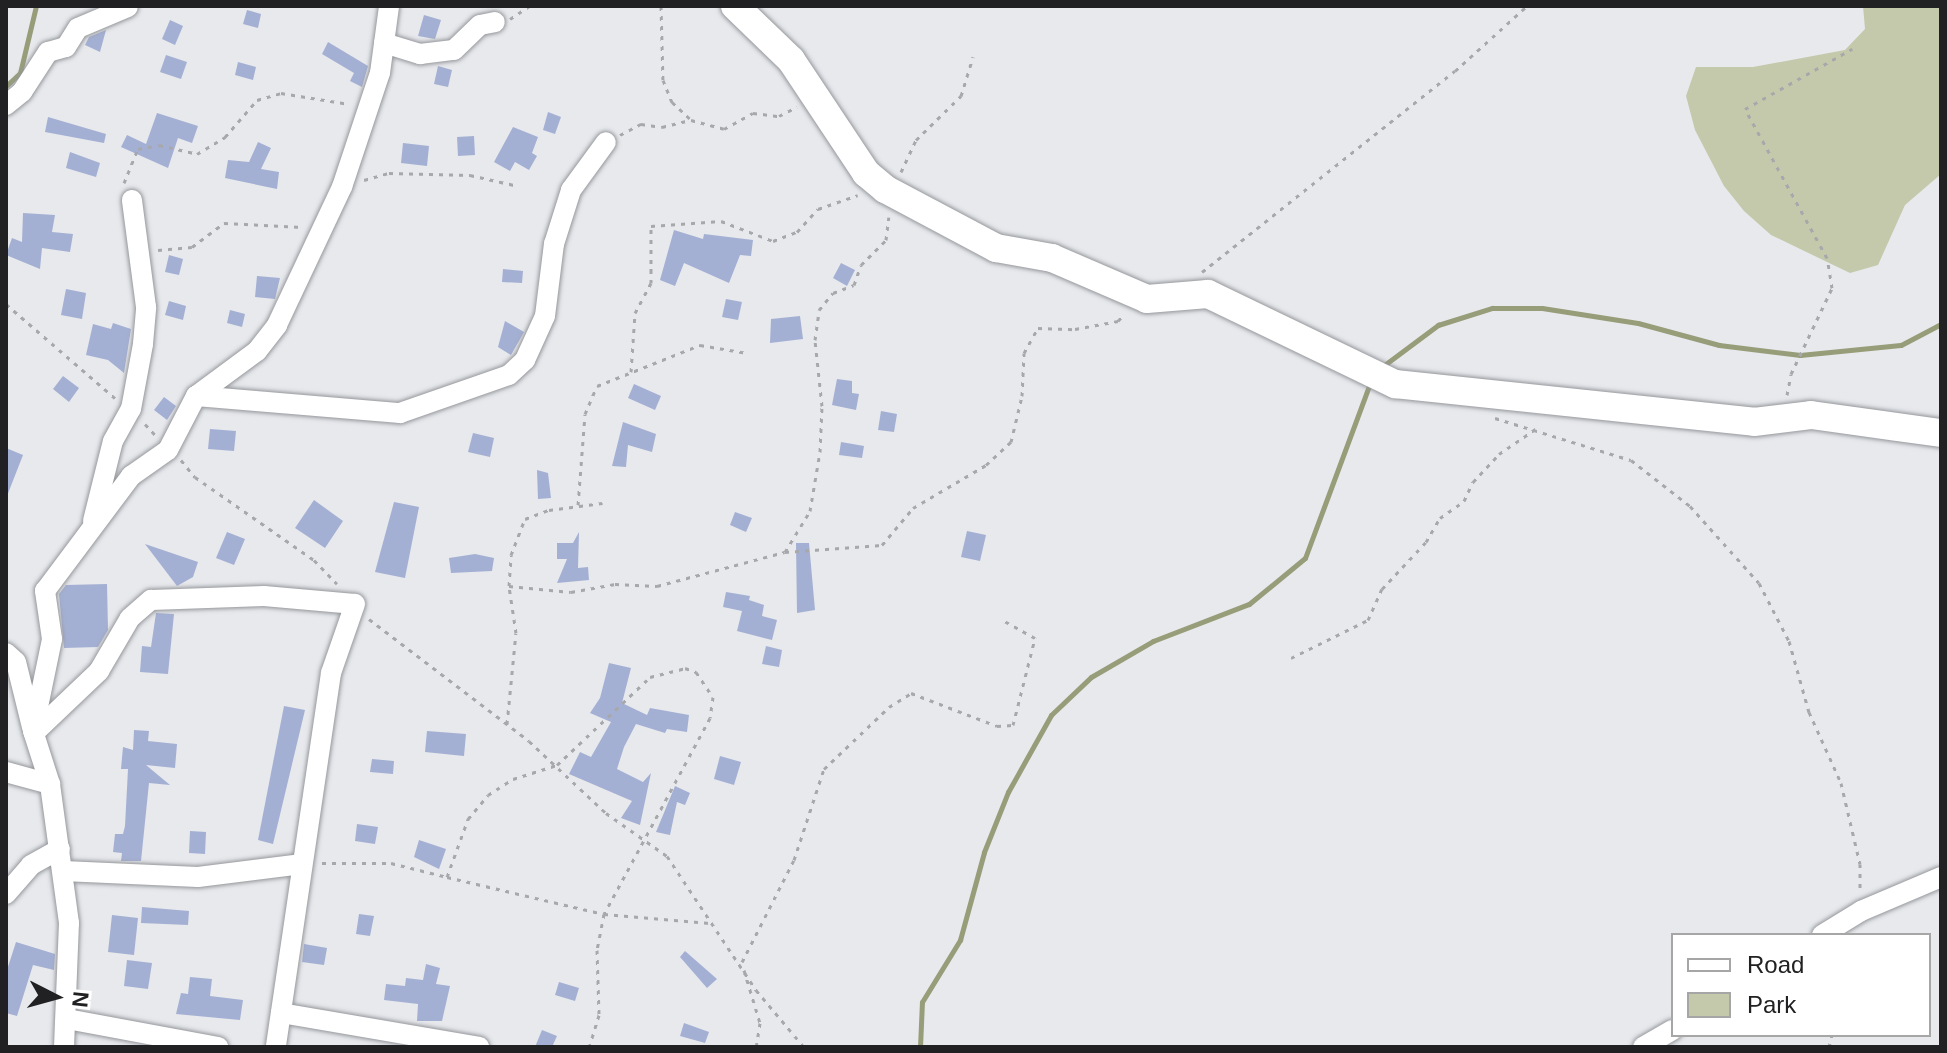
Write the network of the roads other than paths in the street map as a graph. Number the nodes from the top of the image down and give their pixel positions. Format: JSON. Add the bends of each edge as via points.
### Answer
{"nodes":[{"id":1,"x":389,"y":6,"type":"edge"},
{"id":2,"x":735,"y":6,"type":"edge"},
{"id":3,"x":128,"y":7,"type":"edge"},
{"id":4,"x":495,"y":22,"type":"dead end"},
{"id":5,"x":384,"y":43,"type":"junction"},
{"id":6,"x":6,"y":105,"type":"edge"},
{"id":7,"x":606,"y":142,"type":"road end"},
{"id":8,"x":132,"y":200,"type":"road end"},
{"id":9,"x":196,"y":396,"type":"junction"},
{"id":10,"x":1941,"y":433,"type":"edge"},
{"id":11,"x":88,"y":536,"type":"junction"},
{"id":12,"x":6,"y":653,"type":"edge"},
{"id":13,"x":34,"y":732,"type":"junction"},
{"id":14,"x":6,"y":772,"type":"edge"},
{"id":15,"x":50,"y":784,"type":"junction"},
{"id":16,"x":60,"y":849,"type":"junction"},
{"id":17,"x":302,"y":864,"type":"junction"},
{"id":18,"x":63,"y":871,"type":"junction"},
{"id":19,"x":1941,"y":877,"type":"edge"},
{"id":20,"x":6,"y":894,"type":"edge"},
{"id":21,"x":1825,"y":933,"type":"edge"},
{"id":22,"x":281,"y":1013,"type":"junction"},
{"id":23,"x":67,"y":1019,"type":"junction"},
{"id":24,"x":1671,"y":1031,"type":"edge"},
{"id":25,"x":64,"y":1047,"type":"edge"},
{"id":26,"x":218,"y":1047,"type":"edge"},
{"id":27,"x":276,"y":1047,"type":"edge"},
{"id":28,"x":479,"y":1047,"type":"edge"},
{"id":29,"x":1643,"y":1047,"type":"edge"}],
"edges":[{"from":1,"to":5,"type":"street"},
{"from":2,"to":10,"type":"street","via":[[791,60],[866,173],[885,189],[996,248],[1052,258],[1139,296],[1208,294],[1395,384],[1754,422],[1811,415]]},
{"from":3,"to":6,"type":"street","via":[[78,28],[66,47],[48,52],[22,92]]},
{"from":4,"to":5,"type":"street","via":[[480,25],[454,50],[420,54]]},
{"from":5,"to":9,"type":"street","via":[[342,187],[300,285],[257,351]]},
{"from":7,"to":9,"type":"street","via":[[571,190],[554,244],[545,316],[525,360],[509,375],[400,413]]},
{"from":8,"to":11,"type":"street","via":[[146,307],[131,409],[113,441]]},
{"from":9,"to":11,"type":"street","via":[[168,450],[131,476]]},
{"from":11,"to":13,"type":"street","via":[[45,591],[52,639]]},
{"from":12,"to":13,"type":"street","via":[[16,662]]},
{"from":13,"to":15,"type":"street"},
{"from":13,"to":17,"type":"street","via":[[99,671],[130,618],[151,600],[264,596],[355,604],[331,673]]},
{"from":14,"to":15,"type":"street"},
{"from":15,"to":16,"type":"street"},
{"from":16,"to":18,"type":"street"},
{"from":16,"to":20,"type":"street","via":[[31,865]]},
{"from":17,"to":18,"type":"street","via":[[198,877]]},
{"from":17,"to":22,"type":"street"},
{"from":18,"to":23,"type":"street","via":[[69,923]]},
{"from":19,"to":21,"type":"street","via":[[1861,911]]},
{"from":22,"to":27,"type":"street"},
{"from":22,"to":28,"type":"street"},
{"from":23,"to":25,"type":"street"},
{"from":23,"to":26,"type":"street"},
{"from":24,"to":29,"type":"street"}]}
